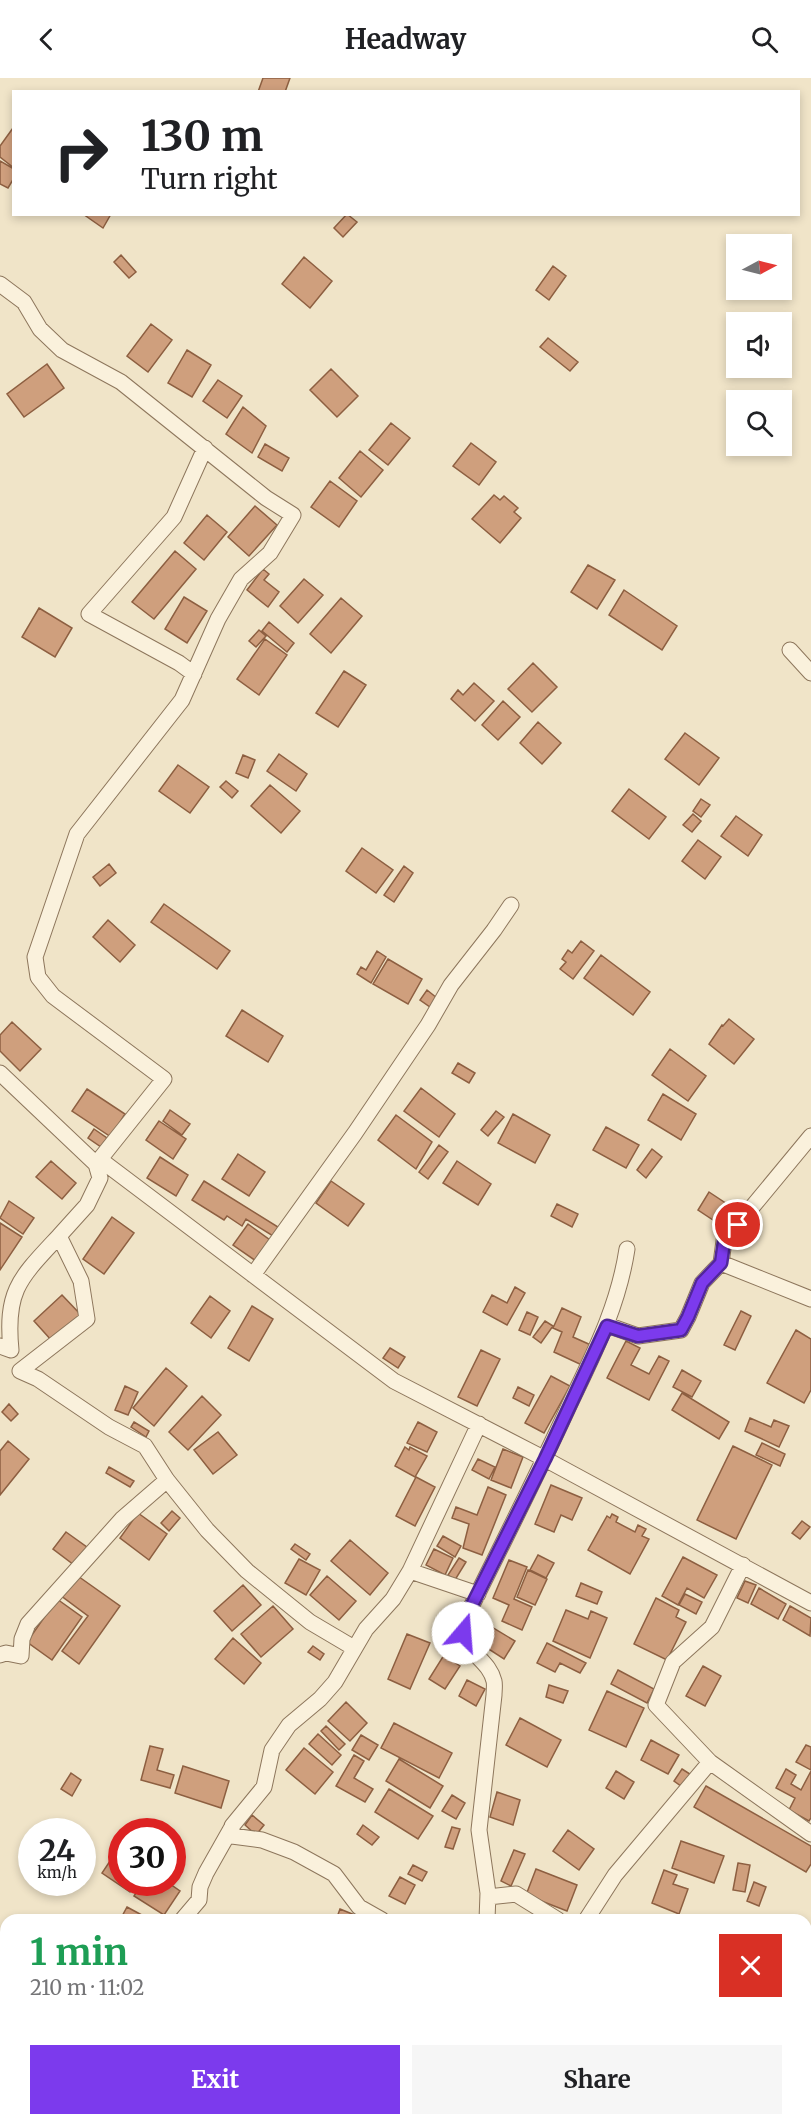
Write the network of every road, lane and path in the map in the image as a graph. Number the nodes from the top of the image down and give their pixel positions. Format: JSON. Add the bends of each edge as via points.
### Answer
{"nodes":[{"id":1,"x":0,"y":284,"type":"edge"},
{"id":2,"x":205,"y":448,"type":"junction"},
{"id":3,"x":790,"y":650,"type":"dead end"},
{"id":4,"x":811,"y":673,"type":"edge"},
{"id":5,"x":194,"y":674,"type":"junction"},
{"id":6,"x":511,"y":905,"type":"dead end"},
{"id":7,"x":0,"y":1072,"type":"edge"},
{"id":8,"x":811,"y":1136,"type":"edge"},
{"id":9,"x":96,"y":1164,"type":"junction"},
{"id":10,"x":59,"y":1236,"type":"junction"},
{"id":11,"x":627,"y":1249,"type":"dead end"},
{"id":12,"x":721,"y":1263,"type":"junction"},
{"id":13,"x":253,"y":1275,"type":"junction"},
{"id":14,"x":811,"y":1299,"type":"edge"},
{"id":15,"x":607,"y":1326,"type":"junction"},
{"id":16,"x":0,"y":1346,"type":"edge"},
{"id":17,"x":479,"y":1424,"type":"junction"},
{"id":18,"x":545,"y":1459,"type":"junction"},
{"id":19,"x":167,"y":1480,"type":"junction"},
{"id":20,"x":743,"y":1565,"type":"junction"},
{"id":21,"x":410,"y":1571,"type":"junction"},
{"id":22,"x":478,"y":1594,"type":"junction"},
{"id":23,"x":811,"y":1603,"type":"edge"},
{"id":24,"x":354,"y":1648,"type":"junction"},
{"id":25,"x":0,"y":1655,"type":"edge"},
{"id":26,"x":710,"y":1762,"type":"junction"},
{"id":27,"x":232,"y":1826,"type":"junction"},
{"id":28,"x":811,"y":1834,"type":"edge"},
{"id":29,"x":488,"y":1897,"type":"junction"},
{"id":30,"x":187,"y":1914,"type":"edge"},
{"id":31,"x":371,"y":1914,"type":"edge"},
{"id":32,"x":487,"y":1914,"type":"edge"},
{"id":33,"x":548,"y":1914,"type":"edge"},
{"id":34,"x":590,"y":1914,"type":"edge"}],
"edges":[{"from":1,"to":2,"type":"street","via":[[24,302],[40,329],[62,350],[121,382]]},
{"from":2,"to":5,"type":"street","via":[[292,515],[270,553],[241,579]]},
{"from":2,"to":5,"type":"street","via":[[174,517],[89,614]]},
{"from":3,"to":4,"type":"street"},
{"from":5,"to":9,"type":"street","via":[[182,700],[77,834],[35,957],[38,977],[53,996],[164,1079]]},
{"from":6,"to":13,"type":"street","via":[[451,985],[355,1133]]},
{"from":7,"to":9,"type":"street"},
{"from":8,"to":12,"type":"street","via":[[724,1242]]},
{"from":9,"to":10,"type":"street","via":[[100,1178],[87,1205]]},
{"from":9,"to":13,"type":"street","via":[[106,1164]]},
{"from":10,"to":16,"type":"street","via":[[24,1274],[11,1304],[11,1350]]},
{"from":10,"to":19,"type":"street","via":[[81,1281],[87,1319],[20,1371],[145,1446]]},
{"from":11,"to":15,"type":"street","via":[[621,1286]]},
{"from":12,"to":14,"type":"street"},
{"from":12,"to":15,"type":"street","via":[[702,1283],[681,1330],[638,1336]]},
{"from":13,"to":17,"type":"street","via":[[394,1381]]},
{"from":15,"to":18,"type":"street"},
{"from":17,"to":18,"type":"street"},
{"from":17,"to":21,"type":"street"},
{"from":18,"to":20,"type":"street"},
{"from":18,"to":22,"type":"street"},
{"from":19,"to":24,"type":"street","via":[[247,1571],[310,1622]]},
{"from":19,"to":25,"type":"street","via":[[122,1519],[28,1624],[21,1656]]},
{"from":20,"to":23,"type":"street"},
{"from":20,"to":26,"type":"street","via":[[712,1627],[673,1662],[656,1705]]},
{"from":21,"to":22,"type":"street"},
{"from":21,"to":24,"type":"street"},
{"from":22,"to":29,"type":"street","via":[[463,1623],[463,1633],[468,1647],[494,1680],[479,1830]]},
{"from":24,"to":27,"type":"street","via":[[335,1682],[289,1725],[272,1750],[264,1787]]},
{"from":26,"to":28,"type":"street"},
{"from":26,"to":34,"type":"street","via":[[615,1875]]},
{"from":27,"to":30,"type":"street","via":[[206,1873],[199,1900]]},
{"from":27,"to":31,"type":"street","via":[[232,1836],[262,1840],[334,1874],[358,1907]]},
{"from":29,"to":32,"type":"street"},
{"from":29,"to":33,"type":"street","via":[[516,1894]]}]}
